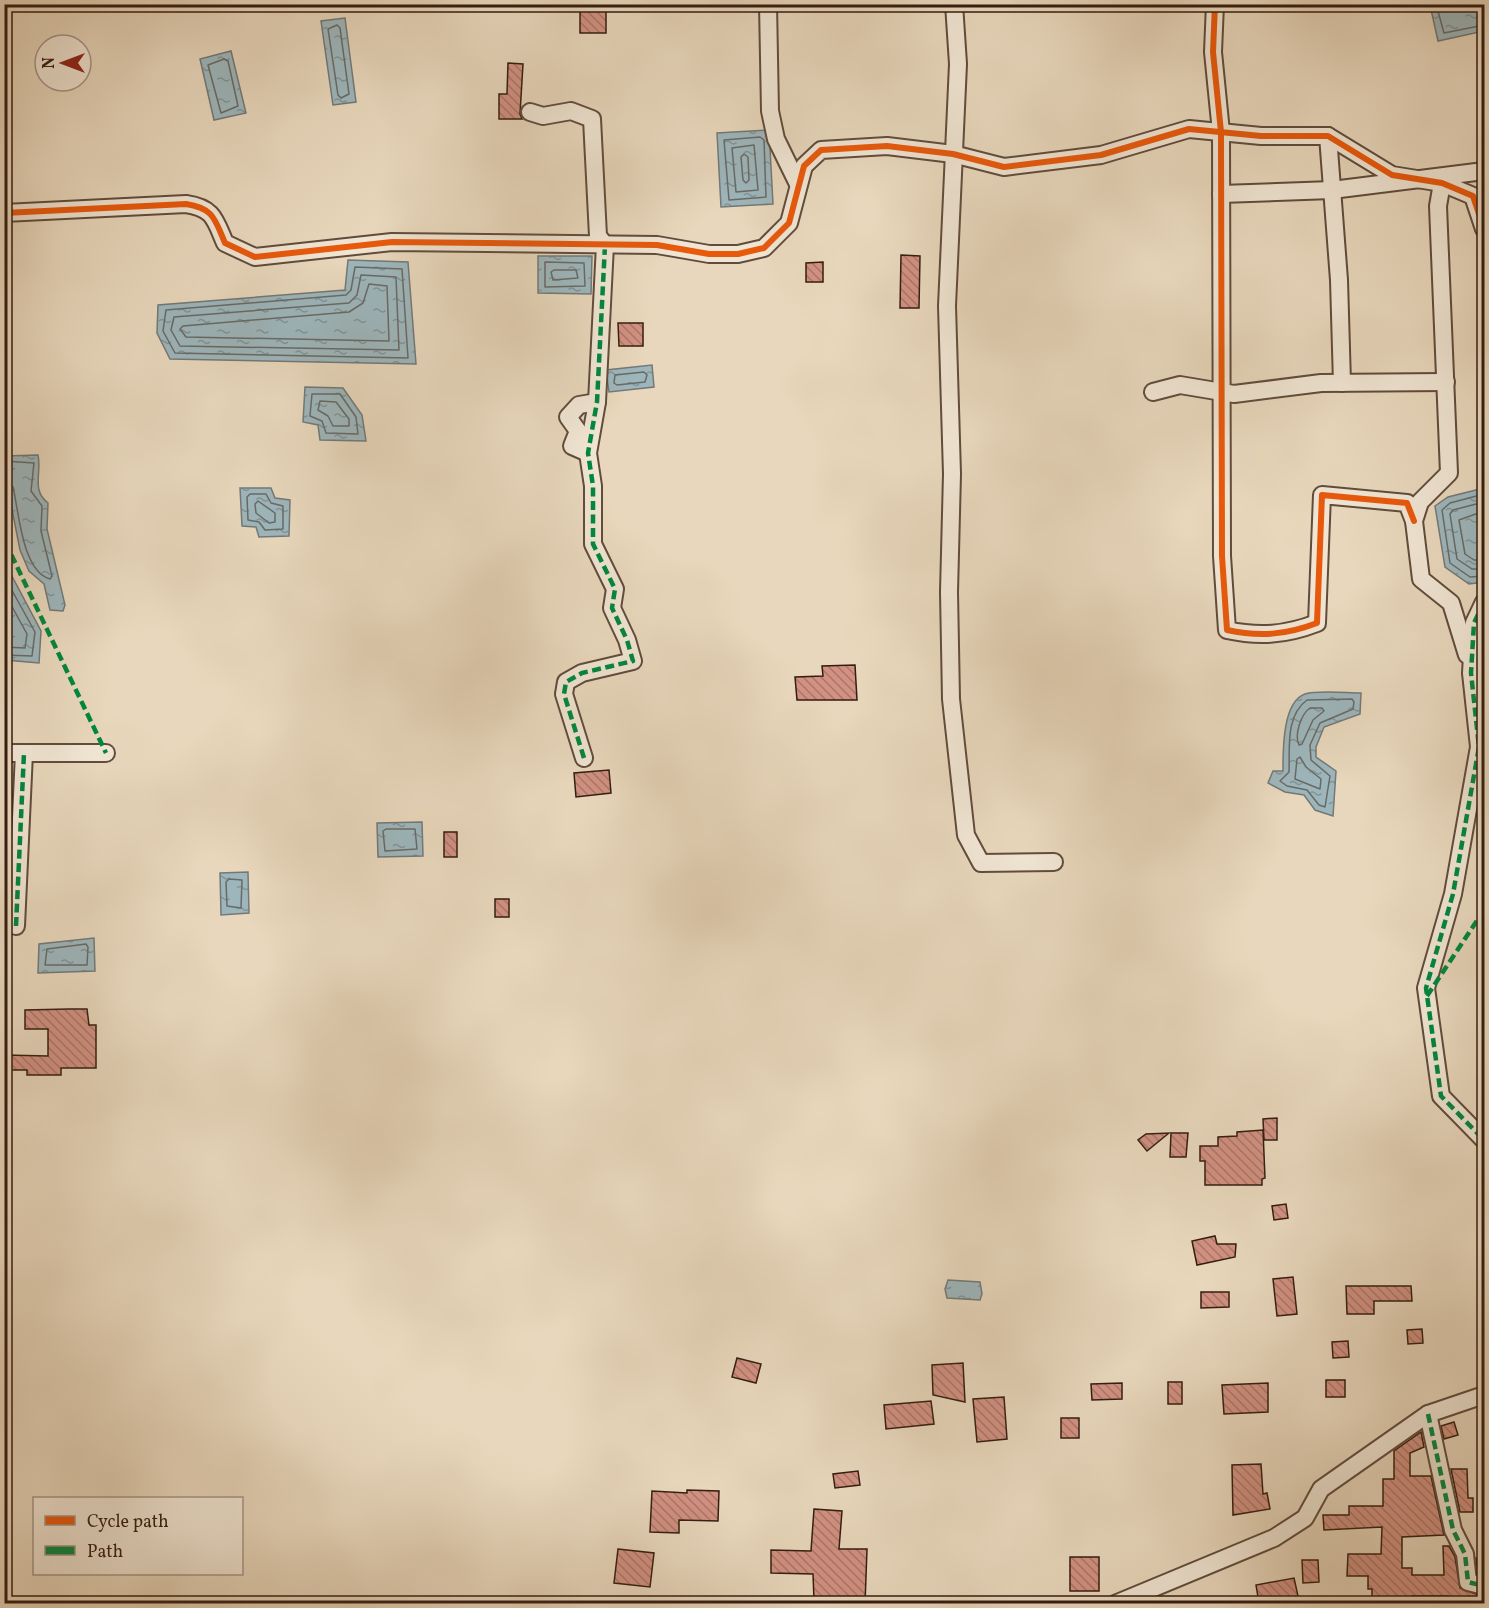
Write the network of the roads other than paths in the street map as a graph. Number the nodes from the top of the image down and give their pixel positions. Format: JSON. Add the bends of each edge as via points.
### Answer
{"nodes":[{"id":1,"x":768,"y":4,"type":"edge"},
{"id":2,"x":954,"y":4,"type":"edge"},
{"id":3,"x":1215,"y":4,"type":"edge"},
{"id":4,"x":530,"y":112,"type":"dead end"},
{"id":5,"x":1221,"y":132,"type":"junction"},
{"id":6,"x":1328,"y":136,"type":"junction"},
{"id":7,"x":953,"y":154,"type":"junction"},
{"id":8,"x":1485,"y":171,"type":"edge"},
{"id":9,"x":1420,"y":180,"type":"junction"},
{"id":10,"x":1442,"y":183,"type":"junction"},
{"id":11,"x":798,"y":184,"type":"junction"},
{"id":12,"x":1332,"y":190,"type":"junction"},
{"id":13,"x":1221,"y":194,"type":"junction"},
{"id":14,"x":4,"y":213,"type":"edge"},
{"id":15,"x":1485,"y":229,"type":"edge"},
{"id":16,"x":605,"y":245,"type":"junction"},
{"id":17,"x":1446,"y":382,"type":"junction"},
{"id":18,"x":1342,"y":383,"type":"junction"},
{"id":19,"x":1153,"y":392,"type":"dead end"},
{"id":20,"x":1223,"y":392,"type":"junction"},
{"id":21,"x":597,"y":402,"type":"junction"},
{"id":22,"x":588,"y":453,"type":"junction"},
{"id":23,"x":1414,"y":521,"type":"junction"},
{"id":24,"x":1485,"y":602,"type":"edge"},
{"id":25,"x":1471,"y":673,"type":"junction"},
{"id":26,"x":4,"y":753,"type":"edge"},
{"id":27,"x":24,"y":753,"type":"junction"},
{"id":28,"x":106,"y":753,"type":"dead end"},
{"id":29,"x":584,"y":758,"type":"dead end"},
{"id":30,"x":1054,"y":862,"type":"dead end"},
{"id":31,"x":16,"y":926,"type":"dead end"},
{"id":32,"x":1485,"y":1140,"type":"edge"},
{"id":33,"x":1485,"y":1395,"type":"edge"},
{"id":34,"x":1428,"y":1414,"type":"junction"},
{"id":35,"x":1485,"y":1586,"type":"edge"},
{"id":36,"x":1115,"y":1604,"type":"edge"}],
"edges":[{"from":1,"to":11,"type":"street","via":[[770,111],[776,139]]},
{"from":2,"to":7,"type":"street","via":[[958,64]]},
{"from":3,"to":5,"type":"street","via":[[1214,52]]},
{"from":4,"to":16,"type":"street","via":[[543,116],[571,111],[592,119],[598,236]]},
{"from":5,"to":6,"type":"street"},
{"from":5,"to":7,"type":"street","via":[[1189,129],[1101,155],[1005,167]]},
{"from":5,"to":13,"type":"street"},
{"from":6,"to":9,"type":"street","via":[[1392,175]]},
{"from":6,"to":12,"type":"street"},
{"from":7,"to":11,"type":"street","via":[[887,146],[821,150],[804,166]]},
{"from":7,"to":30,"type":"street","via":[[947,306],[952,474],[951,699],[966,835],[981,863]]},
{"from":8,"to":9,"type":"street"},
{"from":9,"to":10,"type":"street"},
{"from":9,"to":12,"type":"street"},
{"from":10,"to":15,"type":"street","via":[[1473,196]]},
{"from":10,"to":17,"type":"street","via":[[1438,206]]},
{"from":11,"to":16,"type":"street","via":[[789,223],[764,248],[738,254],[709,254],[657,245]]},
{"from":12,"to":13,"type":"street"},
{"from":12,"to":18,"type":"street","via":[[1340,280]]},
{"from":13,"to":20,"type":"street"},
{"from":14,"to":16,"type":"street","via":[[201,206],[212,214],[225,243],[255,257],[392,242]]},
{"from":16,"to":21,"type":"street"},
{"from":17,"to":18,"type":"street"},
{"from":17,"to":23,"type":"street","via":[[1449,473],[1420,502]]},
{"from":18,"to":20,"type":"street"},
{"from":19,"to":20,"type":"street","via":[[1180,385]]},
{"from":20,"to":23,"type":"street","via":[[1222,556],[1227,630],[1253,636],[1294,632],[1317,623],[1322,495],[1407,503]]},
{"from":21,"to":22,"type":"street"},
{"from":21,"to":22,"type":"street","via":[[579,405],[568,417],[578,431],[572,446]]},
{"from":22,"to":29,"type":"street","via":[[593,486],[593,544],[615,589],[612,609],[633,661],[582,673],[566,682],[564,694]]},
{"from":23,"to":25,"type":"street","via":[[1421,579],[1451,603]]},
{"from":24,"to":25,"type":"street","via":[[1474,622]]},
{"from":25,"to":32,"type":"street","via":[[1479,747],[1453,894],[1425,988],[1441,1096]]},
{"from":26,"to":27,"type":"street"},
{"from":27,"to":28,"type":"street"},
{"from":27,"to":31,"type":"street"},
{"from":33,"to":34,"type":"street"},
{"from":34,"to":35,"type":"street","via":[[1454,1530],[1465,1554],[1468,1582]]},
{"from":34,"to":36,"type":"street","via":[[1321,1489],[1305,1518],[1274,1538]]}]}
